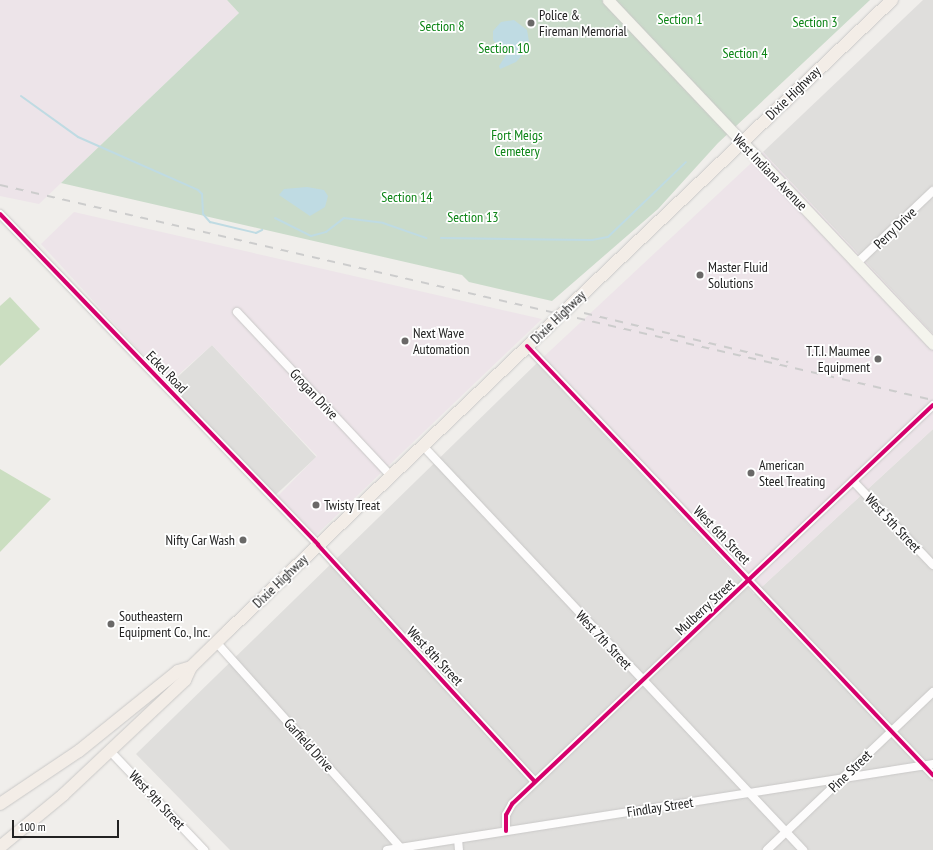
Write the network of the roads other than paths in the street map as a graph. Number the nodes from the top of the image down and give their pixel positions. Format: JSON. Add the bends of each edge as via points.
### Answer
{"nodes":[{"id":1,"x":608,"y":0,"type":"edge"},
{"id":2,"x":892,"y":0,"type":"edge"},
{"id":3,"x":742,"y":142,"type":"junction"},
{"id":4,"x":933,"y":191,"type":"edge"},
{"id":5,"x":0,"y":214,"type":"edge"},
{"id":6,"x":857,"y":264,"type":"junction"},
{"id":7,"x":238,"y":312,"type":"dead end"},
{"id":8,"x":933,"y":344,"type":"edge"},
{"id":9,"x":527,"y":346,"type":"junction"},
{"id":10,"x":933,"y":405,"type":"edge"},
{"id":11,"x":422,"y":446,"type":"junction"},
{"id":12,"x":391,"y":476,"type":"junction"},
{"id":13,"x":853,"y":481,"type":"junction"},
{"id":14,"x":318,"y":545,"type":"junction"},
{"id":15,"x":933,"y":565,"type":"edge"},
{"id":16,"x":749,"y":580,"type":"junction"},
{"id":17,"x":216,"y":642,"type":"junction"},
{"id":18,"x":191,"y":667,"type":"junction"},
{"id":19,"x":643,"y":680,"type":"junction"},
{"id":20,"x":933,"y":692,"type":"edge"},
{"id":21,"x":891,"y":732,"type":"junction"},
{"id":22,"x":110,"y":751,"type":"junction"},
{"id":23,"x":933,"y":764,"type":"edge"},
{"id":24,"x":923,"y":765,"type":"junction"},
{"id":25,"x":933,"y":775,"type":"edge"},
{"id":26,"x":844,"y":778,"type":"junction"},
{"id":27,"x":535,"y":782,"type":"junction"},
{"id":28,"x":750,"y":793,"type":"junction"},
{"id":29,"x":0,"y":804,"type":"edge"},
{"id":30,"x":506,"y":831,"type":"junction"},
{"id":31,"x":786,"y":832,"type":"junction"},
{"id":32,"x":458,"y":839,"type":"junction"},
{"id":33,"x":0,"y":847,"type":"edge"},
{"id":34,"x":401,"y":848,"type":"junction"},
{"id":35,"x":204,"y":850,"type":"edge"},
{"id":36,"x":387,"y":850,"type":"edge"},
{"id":37,"x":459,"y":850,"type":"edge"},
{"id":38,"x":767,"y":850,"type":"edge"},
{"id":39,"x":803,"y":850,"type":"edge"}],
"edges":[{"from":1,"to":3,"type":"main road","name":"West Indiana Avenue"},
{"from":2,"to":3,"type":"main road","name":"Dixie Highway"},
{"from":3,"to":6,"type":"main road","name":"West Indiana Avenue"},
{"from":3,"to":9,"type":"main road","name":"Dixie Highway"},
{"from":4,"to":6,"type":"street","name":"Perry Drive"},
{"from":5,"to":14,"type":"street","name":"Eckel Road"},
{"from":6,"to":8,"type":"main road","name":"West Indiana Avenue"},
{"from":7,"to":12,"type":"street","name":"Grogan Drive"},
{"from":9,"to":11,"type":"main road","name":"Dixie Highway"},
{"from":9,"to":16,"type":"street","name":"West 6th Street"},
{"from":10,"to":13,"type":"street","name":"Mulberry Street"},
{"from":11,"to":12,"type":"main road","name":"Dixie Highway"},
{"from":11,"to":19,"type":"street","name":"West 7th Street"},
{"from":12,"to":14,"type":"main road","name":"Dixie Highway"},
{"from":13,"to":15,"type":"street","name":"West 5th Street"},
{"from":13,"to":16,"type":"street","name":"Mulberry Street"},
{"from":14,"to":17,"type":"main road","name":"Dixie Highway"},
{"from":14,"to":27,"type":"street","name":"West 8th Street"},
{"from":16,"to":19,"type":"street","name":"Mulberry Street"},
{"from":16,"to":21,"type":"street","name":"West 6th Street"},
{"from":17,"to":18,"type":"main road","name":"Dixie Highway"},
{"from":17,"to":34,"type":"street","name":"Garfield Drive"},
{"from":18,"to":22,"type":"main road","name":"Dixie Highway","via":[[185,680]]},
{"from":18,"to":29,"type":"main road","name":"Dixie Highway","via":[[178,671],[79,751]]},
{"from":19,"to":27,"type":"street","name":"Mulberry Street"},
{"from":19,"to":28,"type":"street","name":"West 7th Street"},
{"from":20,"to":21,"type":"street","name":"Pine Street"},
{"from":21,"to":24,"type":"street","name":"West 6th Street"},
{"from":21,"to":26,"type":"street","name":"Pine Street"},
{"from":22,"to":33,"type":"main road","name":"Dixie Highway"},
{"from":22,"to":35,"type":"street","name":"West 9th Street"},
{"from":23,"to":24,"type":"street","name":"Findlay Street"},
{"from":24,"to":25,"type":"street","name":"West 6th Street"},
{"from":24,"to":26,"type":"street","name":"Findlay Street"},
{"from":26,"to":28,"type":"street","name":"Findlay Street"},
{"from":26,"to":31,"type":"street","name":"Pine Street"},
{"from":27,"to":30,"type":"street","name":"Mulberry Street","via":[[508,809]]},
{"from":28,"to":30,"type":"street","name":"Findlay Street"},
{"from":28,"to":31,"type":"street","name":"West 7th Street"},
{"from":30,"to":32,"type":"street","name":"Findlay Street"},
{"from":31,"to":38,"type":"street","name":"Pine Street"},
{"from":31,"to":39,"type":"street","name":"West 7th Street"},
{"from":32,"to":34,"type":"street","name":"Findlay Street"},
{"from":32,"to":37,"type":"street"},
{"from":34,"to":36,"type":"street","name":"Findlay Street"}]}
